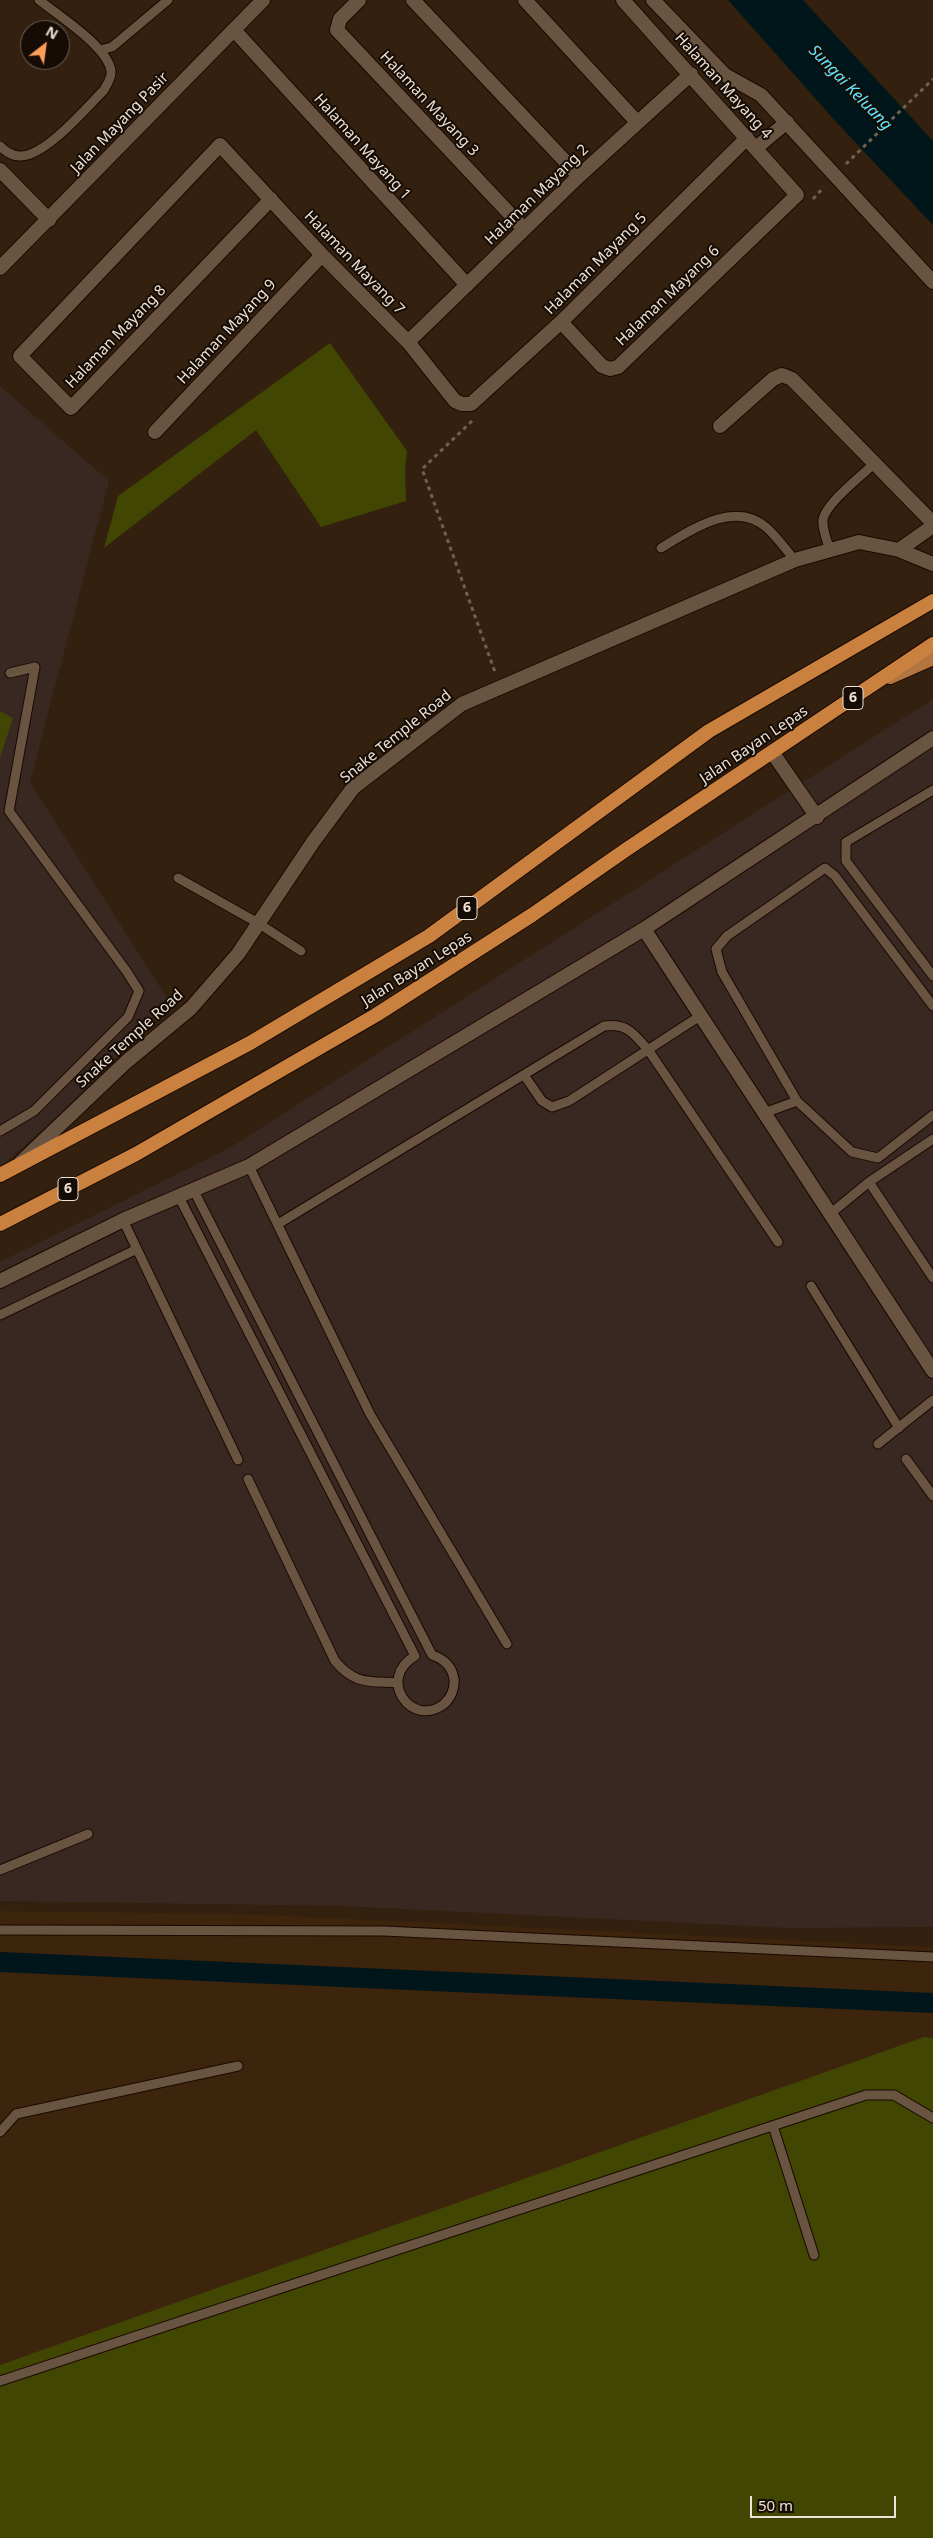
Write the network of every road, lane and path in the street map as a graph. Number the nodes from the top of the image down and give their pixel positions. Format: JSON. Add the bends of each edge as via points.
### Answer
{"nodes":[{"id":1,"x":39,"y":0,"type":"edge"},
{"id":2,"x":168,"y":0,"type":"edge"},
{"id":3,"x":263,"y":0,"type":"edge"},
{"id":4,"x":359,"y":0,"type":"edge"},
{"id":5,"x":413,"y":0,"type":"edge"},
{"id":6,"x":525,"y":0,"type":"edge"},
{"id":7,"x":623,"y":0,"type":"edge"},
{"id":8,"x":653,"y":0,"type":"edge"},
{"id":9,"x":234,"y":30,"type":"junction"},
{"id":10,"x":698,"y":48,"type":"junction"},
{"id":11,"x":100,"y":50,"type":"junction"},
{"id":12,"x":681,"y":63,"type":"junction"},
{"id":13,"x":691,"y":74,"type":"junction"},
{"id":14,"x":933,"y":79,"type":"edge"},
{"id":15,"x":637,"y":122,"type":"junction"},
{"id":16,"x":787,"y":122,"type":"junction"},
{"id":17,"x":752,"y":143,"type":"junction"},
{"id":18,"x":220,"y":145,"type":"joint"},
{"id":19,"x":0,"y":146,"type":"edge"},
{"id":20,"x":858,"y":152,"type":"dead end"},
{"id":21,"x":0,"y":170,"type":"edge"},
{"id":22,"x":579,"y":176,"type":"junction"},
{"id":23,"x":797,"y":195,"type":"joint"},
{"id":24,"x":271,"y":199,"type":"junction"},
{"id":25,"x":49,"y":220,"type":"junction"},
{"id":26,"x":524,"y":229,"type":"junction"},
{"id":27,"x":322,"y":255,"type":"junction"},
{"id":28,"x":0,"y":268,"type":"edge"},
{"id":29,"x":933,"y":282,"type":"edge"},
{"id":30,"x":466,"y":285,"type":"junction"},
{"id":31,"x":561,"y":322,"type":"junction"},
{"id":32,"x":408,"y":342,"type":"junction"},
{"id":33,"x":467,"y":404,"type":"junction"},
{"id":34,"x":720,"y":426,"type":"dead end"},
{"id":35,"x":155,"y":432,"type":"dead end"},
{"id":36,"x":875,"y":463,"type":"junction"},
{"id":37,"x":933,"y":524,"type":"edge"},
{"id":38,"x":661,"y":548,"type":"dead end"},
{"id":39,"x":830,"y":550,"type":"junction"},
{"id":40,"x":899,"y":550,"type":"junction"},
{"id":41,"x":795,"y":560,"type":"junction"},
{"id":42,"x":933,"y":564,"type":"edge"},
{"id":43,"x":933,"y":601,"type":"edge"},
{"id":44,"x":933,"y":644,"type":"edge"},
{"id":45,"x":933,"y":658,"type":"edge"},
{"id":46,"x":10,"y":673,"type":"dead end"},
{"id":47,"x":876,"y":683,"type":"junction"},
{"id":48,"x":501,"y":687,"type":"junction"},
{"id":49,"x":933,"y":738,"type":"edge"},
{"id":50,"x":772,"y":752,"type":"junction"},
{"id":51,"x":933,"y":790,"type":"edge"},
{"id":52,"x":817,"y":817,"type":"junction"},
{"id":53,"x":178,"y":878,"type":"dead end"},
{"id":54,"x":258,"y":923,"type":"junction"},
{"id":55,"x":644,"y":929,"type":"junction"},
{"id":56,"x":300,"y":951,"type":"dead end"},
{"id":57,"x":933,"y":976,"type":"edge"},
{"id":58,"x":933,"y":1006,"type":"edge"},
{"id":59,"x":700,"y":1016,"type":"junction"},
{"id":60,"x":649,"y":1051,"type":"junction"},
{"id":61,"x":524,"y":1075,"type":"junction"},
{"id":62,"x":797,"y":1101,"type":"junction"},
{"id":63,"x":764,"y":1113,"type":"junction"},
{"id":64,"x":933,"y":1114,"type":"edge"},
{"id":65,"x":0,"y":1131,"type":"edge"},
{"id":66,"x":933,"y":1139,"type":"edge"},
{"id":67,"x":249,"y":1166,"type":"junction"},
{"id":68,"x":13,"y":1169,"type":"junction"},
{"id":69,"x":0,"y":1175,"type":"edge"},
{"id":70,"x":869,"y":1182,"type":"junction"},
{"id":71,"x":194,"y":1191,"type":"junction"},
{"id":72,"x":179,"y":1197,"type":"junction"},
{"id":73,"x":830,"y":1214,"type":"junction"},
{"id":74,"x":123,"y":1220,"type":"junction"},
{"id":75,"x":0,"y":1224,"type":"edge"},
{"id":76,"x":278,"y":1224,"type":"junction"},
{"id":77,"x":778,"y":1242,"type":"dead end"},
{"id":78,"x":137,"y":1249,"type":"junction"},
{"id":79,"x":933,"y":1278,"type":"edge"},
{"id":80,"x":0,"y":1281,"type":"edge"},
{"id":81,"x":811,"y":1286,"type":"dead end"},
{"id":82,"x":0,"y":1315,"type":"edge"},
{"id":83,"x":933,"y":1370,"type":"edge"},
{"id":84,"x":933,"y":1400,"type":"edge"},
{"id":85,"x":899,"y":1428,"type":"junction"},
{"id":86,"x":878,"y":1444,"type":"dead end"},
{"id":87,"x":906,"y":1459,"type":"dead end"},
{"id":88,"x":238,"y":1460,"type":"dead end"},
{"id":89,"x":248,"y":1479,"type":"dead end"},
{"id":90,"x":933,"y":1496,"type":"edge"},
{"id":91,"x":507,"y":1644,"type":"dead end"},
{"id":92,"x":397,"y":1684,"type":"junction"},
{"id":93,"x":88,"y":1834,"type":"dead end"},
{"id":94,"x":0,"y":1870,"type":"edge"},
{"id":95,"x":0,"y":1930,"type":"edge"},
{"id":96,"x":933,"y":1957,"type":"edge"},
{"id":97,"x":238,"y":2066,"type":"dead end"},
{"id":98,"x":933,"y":2118,"type":"edge"},
{"id":99,"x":773,"y":2126,"type":"junction"},
{"id":100,"x":0,"y":2132,"type":"edge"},
{"id":101,"x":814,"y":2255,"type":"dead end"},
{"id":102,"x":0,"y":2382,"type":"edge"}],
"edges":[{"from":1,"to":11,"type":"lane"},
{"from":2,"to":11,"type":"lane","via":[[112,47]]},
{"from":3,"to":9,"type":"street","name":"Jalan Mayang Pasir"},
{"from":4,"to":26,"type":"street","name":"Halaman Mayang 3","via":[[340,19],[337,30]]},
{"from":5,"to":22,"type":"street"},
{"from":6,"to":15,"type":"street"},
{"from":7,"to":12,"type":"street","name":"Halaman Mayang 4"},
{"from":8,"to":10,"type":"street"},
{"from":9,"to":25,"type":"street","name":"Jalan Mayang Pasir"},
{"from":9,"to":30,"type":"street","name":"Halaman Mayang 1"},
{"from":10,"to":12,"type":"street"},
{"from":10,"to":16,"type":"street","via":[[725,75],[761,95]]},
{"from":11,"to":19,"type":"lane","via":[[111,71],[104,90],[50,142],[32,154],[20,156],[10,154]]},
{"from":12,"to":13,"type":"street","name":"Halaman Mayang 4"},
{"from":13,"to":15,"type":"street","name":"Halaman Mayang 2"},
{"from":13,"to":17,"type":"street","name":"Halaman Mayang 4"},
{"from":14,"to":20,"type":"path"},
{"from":15,"to":22,"type":"street","name":"Halaman Mayang 2"},
{"from":16,"to":17,"type":"street","name":"Halaman Mayang 5"},
{"from":16,"to":29,"type":"street"},
{"from":17,"to":23,"type":"street","name":"Halaman Mayang 4"},
{"from":17,"to":31,"type":"street","name":"Halaman Mayang 5"},
{"from":18,"to":24,"type":"street","name":"Halaman Mayang 7"},
{"from":18,"to":24,"type":"street","name":"Halaman Mayang 8","via":[[20,356],[71,408]]},
{"from":21,"to":25,"type":"street"},
{"from":22,"to":26,"type":"street","name":"Halaman Mayang 2"},
{"from":23,"to":31,"type":"street","name":"Halaman Mayang 6","via":[[618,367],[602,366]]},
{"from":24,"to":27,"type":"street","name":"Halaman Mayang 7"},
{"from":25,"to":28,"type":"street","name":"Jalan Mayang Pasir"},
{"from":26,"to":30,"type":"street","name":"Halaman Mayang 2"},
{"from":27,"to":32,"type":"street","name":"Halaman Mayang 7"},
{"from":27,"to":35,"type":"street","name":"Halaman Mayang 9"},
{"from":30,"to":32,"type":"street","name":"Halaman Mayang 2"},
{"from":31,"to":33,"type":"street","name":"Halaman Mayang 5"},
{"from":32,"to":33,"type":"street","name":"Halaman Mayang 7","via":[[455,401]]},
{"from":33,"to":48,"type":"path","via":[[473,420],[422,469]]},
{"from":34,"to":36,"type":"street","via":[[773,378],[782,375],[792,379]]},
{"from":36,"to":37,"type":"street"},
{"from":36,"to":39,"type":"lane","via":[[824,515]]},
{"from":37,"to":40,"type":"street"},
{"from":38,"to":41,"type":"lane","via":[[700,525],[738,514],[766,528]]},
{"from":39,"to":40,"type":"street","name":"Snake Temple Road","via":[[859,542]]},
{"from":39,"to":41,"type":"street","name":"Snake Temple Road"},
{"from":40,"to":42,"type":"street","name":"Snake Temple Road"},
{"from":41,"to":48,"type":"street","name":"Snake Temple Road"},
{"from":43,"to":68,"type":"highway","name":"Jalan Bayan Lepas","number":"6","via":[[709,731],[421,941],[250,1043]]},
{"from":44,"to":47,"type":"highway","name":"Jalan Bayan Lepas","number":"6"},
{"from":45,"to":47,"type":"main road"},
{"from":46,"to":65,"type":"lane","via":[[35,667],[9,811],[139,992],[128,1018],[34,1110]]},
{"from":47,"to":50,"type":"highway","name":"Jalan Bayan Lepas","number":"6"},
{"from":48,"to":54,"type":"street","name":"Snake Temple Road","via":[[462,704],[353,788]]},
{"from":49,"to":52,"type":"street"},
{"from":50,"to":52,"type":"street"},
{"from":50,"to":75,"type":"highway","name":"Jalan Bayan Lepas","number":"6","via":[[532,915],[376,1015],[136,1154]]},
{"from":51,"to":57,"type":"lane","via":[[846,842],[846,861]]},
{"from":52,"to":55,"type":"street"},
{"from":53,"to":54,"type":"lane"},
{"from":54,"to":56,"type":"lane"},
{"from":54,"to":68,"type":"street","name":"Snake Temple Road","via":[[238,954],[191,1008],[126,1062]]},
{"from":55,"to":59,"type":"street"},
{"from":55,"to":67,"type":"street"},
{"from":58,"to":62,"type":"lane","via":[[835,876],[825,868],[727,936],[716,949],[722,972]]},
{"from":59,"to":60,"type":"lane"},
{"from":59,"to":63,"type":"street"},
{"from":60,"to":61,"type":"lane","via":[[632,1031],[618,1024],[604,1026]]},
{"from":60,"to":61,"type":"lane","via":[[569,1101],[552,1107],[542,1101]]},
{"from":60,"to":77,"type":"lane"},
{"from":61,"to":76,"type":"lane"},
{"from":62,"to":63,"type":"lane"},
{"from":62,"to":64,"type":"lane","via":[[852,1152],[878,1158]]},
{"from":63,"to":73,"type":"street"},
{"from":66,"to":70,"type":"lane"},
{"from":67,"to":71,"type":"street"},
{"from":67,"to":76,"type":"lane"},
{"from":68,"to":69,"type":"highway","name":"Jalan Bayan Lepas","number":"6"},
{"from":70,"to":73,"type":"lane"},
{"from":70,"to":79,"type":"lane"},
{"from":71,"to":72,"type":"street"},
{"from":71,"to":92,"type":"lane","via":[[432,1655],[441,1658],[453,1673],[452,1692],[440,1707],[421,1710],[404,1701]]},
{"from":72,"to":74,"type":"street"},
{"from":72,"to":92,"type":"lane","via":[[415,1656],[402,1667]]},
{"from":73,"to":83,"type":"street"},
{"from":74,"to":78,"type":"lane"},
{"from":74,"to":80,"type":"street"},
{"from":76,"to":91,"type":"lane","via":[[370,1414]]},
{"from":78,"to":82,"type":"lane"},
{"from":78,"to":88,"type":"lane"},
{"from":81,"to":85,"type":"lane"},
{"from":84,"to":85,"type":"lane"},
{"from":85,"to":86,"type":"lane"},
{"from":87,"to":90,"type":"lane"},
{"from":89,"to":92,"type":"lane","via":[[335,1661],[346,1674],[363,1681]]},
{"from":93,"to":94,"type":"lane"},
{"from":95,"to":96,"type":"lane","via":[[384,1931]]},
{"from":97,"to":100,"type":"lane","via":[[16,2114]]},
{"from":98,"to":99,"type":"lane","via":[[894,2095],[866,2095]]},
{"from":99,"to":101,"type":"lane"},
{"from":99,"to":102,"type":"lane"}]}
